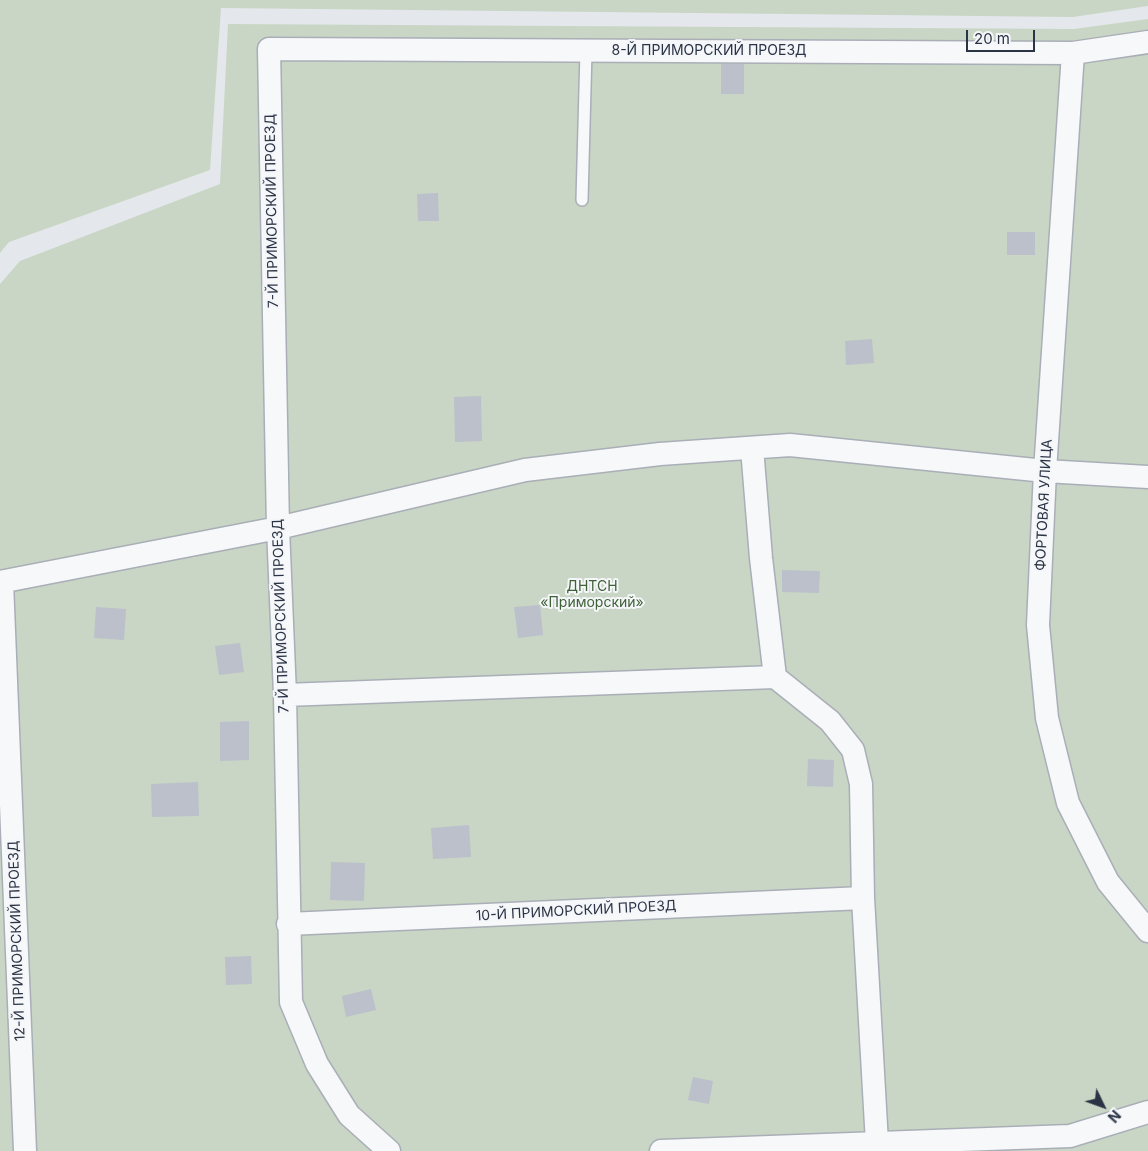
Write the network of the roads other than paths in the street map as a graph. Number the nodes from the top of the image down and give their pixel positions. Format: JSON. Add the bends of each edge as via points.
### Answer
{"nodes":[{"id":1,"x":1148,"y":42,"type":"edge"},
{"id":2,"x":270,"y":49,"type":"joint"},
{"id":3,"x":586,"y":51,"type":"junction"},
{"id":4,"x":1073,"y":53,"type":"junction"},
{"id":5,"x":582,"y":200,"type":"dead end"},
{"id":6,"x":752,"y":448,"type":"junction"},
{"id":7,"x":1045,"y":471,"type":"junction"},
{"id":8,"x":1148,"y":477,"type":"edge"},
{"id":9,"x":278,"y":528,"type":"junction"},
{"id":10,"x":1,"y":582,"type":"edge"},
{"id":11,"x":775,"y":677,"type":"junction"},
{"id":12,"x":284,"y":695,"type":"junction"},
{"id":13,"x":863,"y":898,"type":"junction"},
{"id":14,"x":288,"y":924,"type":"junction"},
{"id":15,"x":1148,"y":931,"type":"edge"},
{"id":16,"x":1148,"y":1112,"type":"edge"},
{"id":17,"x":877,"y":1142,"type":"junction"},
{"id":18,"x":25,"y":1151,"type":"edge"},
{"id":19,"x":388,"y":1151,"type":"edge"},
{"id":20,"x":661,"y":1151,"type":"edge"}],
"edges":[{"from":1,"to":4,"type":"street","name":"8-Й ПРИМОРСКИЙ ПРОЕЗД"},
{"from":2,"to":3,"type":"street","name":"8-Й ПРИМОРСКИЙ ПРОЕЗД"},
{"from":2,"to":9,"type":"street","name":"7-Й ПРИМОРСКИЙ ПРОЕЗД"},
{"from":3,"to":4,"type":"street","name":"8-Й ПРИМОРСКИЙ ПРОЕЗД"},
{"from":3,"to":5,"type":"lane"},
{"from":4,"to":7,"type":"street","name":"ФОРТОВАЯ УЛИЦА"},
{"from":6,"to":7,"type":"street","via":[[790,445]]},
{"from":6,"to":9,"type":"street","via":[[660,454],[525,470]]},
{"from":6,"to":11,"type":"street"},
{"from":7,"to":8,"type":"street"},
{"from":7,"to":15,"type":"street","name":"ФОРТОВАЯ УЛИЦА","via":[[1038,625],[1047,718],[1068,803],[1108,882]]},
{"from":9,"to":10,"type":"street"},
{"from":9,"to":12,"type":"street","name":"7-Й ПРИМОРСКИЙ ПРОЕЗД"},
{"from":10,"to":18,"type":"street","name":"12-Й ПРИМОРСКИЙ ПРОЕЗД"},
{"from":11,"to":12,"type":"street"},
{"from":11,"to":13,"type":"street","via":[[830,721],[853,750],[861,784]]},
{"from":12,"to":14,"type":"street","name":"7-Й ПРИМОРСКИЙ ПРОЕЗД"},
{"from":13,"to":14,"type":"street","name":"10-Й ПРИМОРСКИЙ ПРОЕЗД"},
{"from":13,"to":17,"type":"street"},
{"from":14,"to":19,"type":"street","name":"7-Й ПРИМОРСКИЙ ПРОЕЗД","via":[[291,1002],[317,1064],[349,1115]]},
{"from":16,"to":17,"type":"street","via":[[1070,1136]]},
{"from":17,"to":20,"type":"street"}]}
